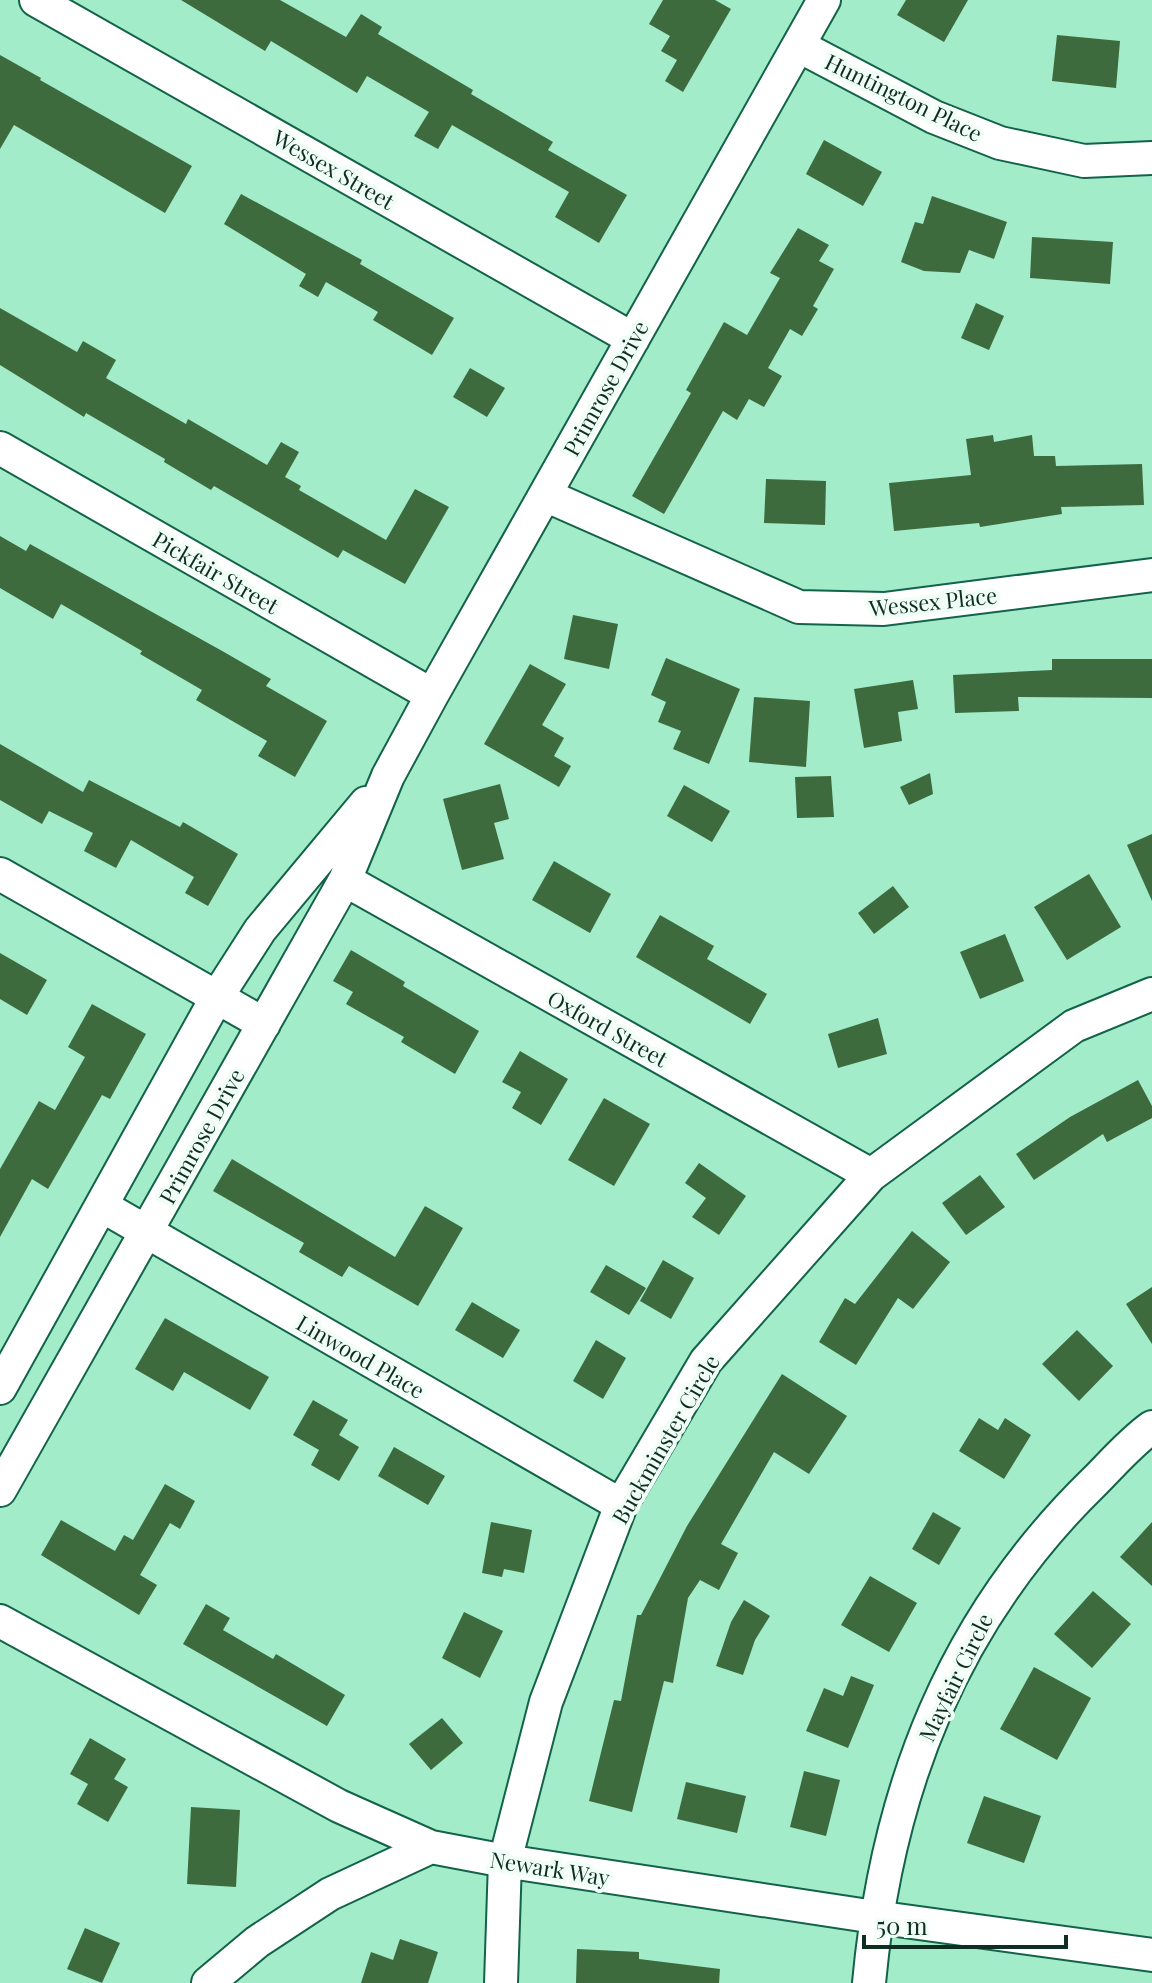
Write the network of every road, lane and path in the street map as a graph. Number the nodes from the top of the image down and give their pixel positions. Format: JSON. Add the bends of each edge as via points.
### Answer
{"nodes":[{"id":1,"x":36,"y":0,"type":"edge"},
{"id":2,"x":824,"y":0,"type":"edge"},
{"id":3,"x":799,"y":46,"type":"junction"},
{"id":4,"x":1152,"y":158,"type":"edge"},
{"id":5,"x":633,"y":339,"type":"junction"},
{"id":6,"x":0,"y":448,"type":"edge"},
{"id":7,"x":545,"y":495,"type":"junction"},
{"id":8,"x":1152,"y":575,"type":"edge"},
{"id":9,"x":432,"y":695,"type":"junction"},
{"id":10,"x":388,"y":776,"type":"junction"},
{"id":11,"x":0,"y":874,"type":"edge"},
{"id":12,"x":345,"y":880,"type":"junction"},
{"id":13,"x":1152,"y":994,"type":"edge"},
{"id":14,"x":217,"y":997,"type":"junction"},
{"id":15,"x":264,"y":1024,"type":"junction"},
{"id":16,"x":871,"y":1175,"type":"junction"},
{"id":17,"x":102,"y":1206,"type":"junction"},
{"id":18,"x":147,"y":1232,"type":"junction"},
{"id":19,"x":0,"y":1388,"type":"edge"},
{"id":20,"x":1152,"y":1427,"type":"edge"},
{"id":21,"x":0,"y":1490,"type":"edge"},
{"id":22,"x":621,"y":1505,"type":"junction"},
{"id":23,"x":0,"y":1621,"type":"edge"},
{"id":24,"x":431,"y":1847,"type":"junction"},
{"id":25,"x":505,"y":1861,"type":"junction"},
{"id":26,"x":875,"y":1917,"type":"junction"},
{"id":27,"x":1152,"y":1955,"type":"edge"},
{"id":28,"x":208,"y":1983,"type":"edge"},
{"id":29,"x":501,"y":1983,"type":"edge"},
{"id":30,"x":869,"y":1983,"type":"edge"}],
"edges":[{"from":1,"to":5,"type":"street","name":"Wessex Street"},
{"from":2,"to":3,"type":"street","name":"Primrose Drive"},
{"from":3,"to":4,"type":"street","name":"Huntington Place","via":[[934,117],[1000,143],[1084,161]]},
{"from":3,"to":5,"type":"street","name":"Primrose Drive"},
{"from":5,"to":7,"type":"street","name":"Primrose Drive"},
{"from":6,"to":9,"type":"street","name":"Pickfair Street"},
{"from":7,"to":8,"type":"street","name":"Wessex Place","via":[[799,607],[884,609]]},
{"from":7,"to":9,"type":"street","name":"Primrose Drive"},
{"from":9,"to":10,"type":"street","name":"Primrose Drive"},
{"from":10,"to":12,"type":"street","name":"Primrose Drive"},
{"from":10,"to":14,"type":"street","name":"Primrose Drive","via":[[260,930]]},
{"from":11,"to":14,"type":"street"},
{"from":12,"to":15,"type":"street","name":"Primrose Drive"},
{"from":12,"to":16,"type":"street","name":"Oxford Street"},
{"from":13,"to":16,"type":"street","name":"Buckminster Circle","via":[[1074,1026]]},
{"from":14,"to":15,"type":"street"},
{"from":14,"to":17,"type":"street","name":"Primrose Drive"},
{"from":15,"to":18,"type":"street","name":"Primrose Drive"},
{"from":16,"to":22,"type":"street","name":"Buckminster Circle","via":[[706,1361]]},
{"from":17,"to":18,"type":"street","name":"Linwood Place"},
{"from":17,"to":19,"type":"street","name":"Primrose Drive"},
{"from":18,"to":21,"type":"street","name":"Primrose Drive"},
{"from":18,"to":22,"type":"street","name":"Linwood Place"},
{"from":20,"to":26,"type":"street","name":"Mayfair Circle","via":[[1071,1504],[978,1623],[931,1715],[902,1802]]},
{"from":22,"to":25,"type":"street","name":"Buckminster Circle","via":[[546,1702]]},
{"from":23,"to":24,"type":"street","name":"Newark Way","via":[[339,1806]]},
{"from":24,"to":25,"type":"street","name":"Newark Way"},
{"from":24,"to":28,"type":"street","via":[[330,1894],[257,1942]]},
{"from":25,"to":26,"type":"street","name":"Newark Way"},
{"from":25,"to":29,"type":"street","name":"Buckminster Circle"},
{"from":26,"to":27,"type":"street","name":"Newark Way"},
{"from":26,"to":30,"type":"street","name":"Mayfair Circle"}]}
